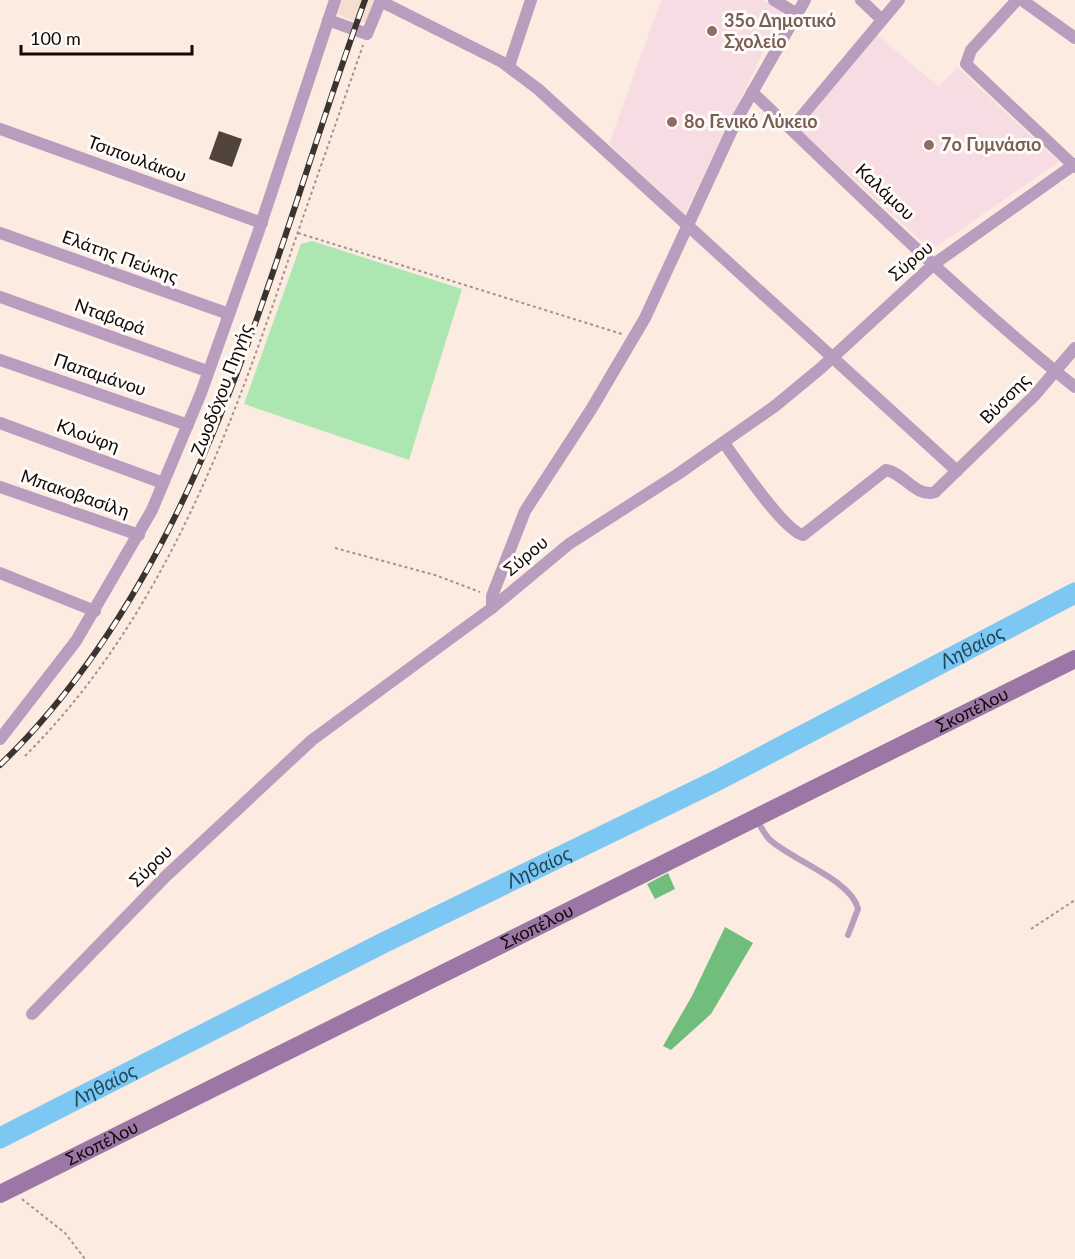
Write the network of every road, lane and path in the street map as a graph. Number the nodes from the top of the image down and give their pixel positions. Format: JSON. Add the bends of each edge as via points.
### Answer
{"nodes":[{"id":1,"x":335,"y":0,"type":"edge"},
{"id":2,"x":381,"y":0,"type":"edge"},
{"id":3,"x":531,"y":0,"type":"edge"},
{"id":4,"x":774,"y":0,"type":"edge"},
{"id":5,"x":805,"y":0,"type":"edge"},
{"id":6,"x":861,"y":0,"type":"edge"},
{"id":7,"x":899,"y":0,"type":"edge"},
{"id":8,"x":1017,"y":0,"type":"edge"},
{"id":9,"x":1022,"y":0,"type":"edge"},
{"id":10,"x":797,"y":14,"type":"junction"},
{"id":11,"x":881,"y":19,"type":"junction"},
{"id":12,"x":328,"y":20,"type":"junction"},
{"id":13,"x":367,"y":34,"type":"junction"},
{"id":14,"x":1075,"y":38,"type":"edge"},
{"id":15,"x":509,"y":66,"type":"junction"},
{"id":16,"x":752,"y":92,"type":"junction"},
{"id":17,"x":0,"y":129,"type":"edge"},
{"id":18,"x":791,"y":129,"type":"junction"},
{"id":19,"x":1074,"y":166,"type":"edge"},
{"id":20,"x":262,"y":223,"type":"junction"},
{"id":21,"x":688,"y":225,"type":"junction"},
{"id":22,"x":0,"y":233,"type":"edge"},
{"id":23,"x":298,"y":233,"type":"junction"},
{"id":24,"x":934,"y":264,"type":"junction"},
{"id":25,"x":0,"y":297,"type":"edge"},
{"id":26,"x":229,"y":314,"type":"junction"},
{"id":27,"x":634,"y":338,"type":"junction"},
{"id":28,"x":1075,"y":348,"type":"edge"},
{"id":29,"x":832,"y":358,"type":"junction"},
{"id":30,"x":0,"y":360,"type":"edge"},
{"id":31,"x":207,"y":371,"type":"junction"},
{"id":32,"x":1056,"y":372,"type":"junction"},
{"id":33,"x":1075,"y":387,"type":"edge"},
{"id":34,"x":0,"y":423,"type":"edge"},
{"id":35,"x":188,"y":425,"type":"junction"},
{"id":36,"x":723,"y":443,"type":"junction"},
{"id":37,"x":957,"y":471,"type":"junction"},
{"id":38,"x":163,"y":483,"type":"junction"},
{"id":39,"x":0,"y":487,"type":"edge"},
{"id":40,"x":139,"y":536,"type":"junction"},
{"id":41,"x":335,"y":548,"type":"dead end"},
{"id":42,"x":0,"y":573,"type":"edge"},
{"id":43,"x":492,"y":602,"type":"junction"},
{"id":44,"x":95,"y":611,"type":"junction"},
{"id":45,"x":1075,"y":659,"type":"edge"},
{"id":46,"x":5,"y":725,"type":"edge"},
{"id":47,"x":0,"y":739,"type":"edge"},
{"id":48,"x":25,"y":756,"type":"dead end"},
{"id":49,"x":756,"y":819,"type":"junction"},
{"id":50,"x":1075,"y":900,"type":"edge"},
{"id":51,"x":1031,"y":929,"type":"dead end"},
{"id":52,"x":848,"y":935,"type":"dead end"},
{"id":53,"x":32,"y":1014,"type":"dead end"},
{"id":54,"x":6,"y":1191,"type":"edge"},
{"id":55,"x":85,"y":1259,"type":"edge"}],
"edges":[{"from":1,"to":12,"type":"street"},
{"from":2,"to":13,"type":"street"},
{"from":2,"to":15,"type":"street"},
{"from":3,"to":15,"type":"street"},
{"from":4,"to":10,"type":"street"},
{"from":5,"to":10,"type":"street"},
{"from":6,"to":11,"type":"street"},
{"from":7,"to":11,"type":"street"},
{"from":8,"to":19,"type":"street","via":[[971,50],[966,64]]},
{"from":9,"to":14,"type":"street"},
{"from":10,"to":16,"type":"street"},
{"from":11,"to":18,"type":"street"},
{"from":12,"to":13,"type":"street"},
{"from":12,"to":20,"type":"street"},
{"from":13,"to":23,"type":"path","name":"Ζωοδόχου Πηγής"},
{"from":15,"to":21,"type":"street"},
{"from":16,"to":18,"type":"street","name":"Καλάμου"},
{"from":16,"to":21,"type":"street"},
{"from":17,"to":20,"type":"street","name":"Τσιπουλάκου"},
{"from":18,"to":24,"type":"street","name":"Καλάμου"},
{"from":19,"to":24,"type":"street","name":"Σύρου"},
{"from":20,"to":26,"type":"street"},
{"from":21,"to":27,"type":"street"},
{"from":21,"to":29,"type":"street"},
{"from":22,"to":26,"type":"street","name":"Ελάτης Πεύκης"},
{"from":23,"to":27,"type":"path"},
{"from":23,"to":48,"type":"path","name":"Ζωοδόχου Πηγής","via":[[234,413],[183,531],[102,665]]},
{"from":24,"to":29,"type":"street","name":"Σύρου"},
{"from":24,"to":32,"type":"street","name":"Καλάμου","via":[[972,302]]},
{"from":25,"to":31,"type":"street","name":"Νταβαρά"},
{"from":26,"to":31,"type":"street"},
{"from":27,"to":43,"type":"street","via":[[525,511]]},
{"from":28,"to":32,"type":"street","name":"Βύσσης"},
{"from":29,"to":36,"type":"street","name":"Σύρου"},
{"from":29,"to":37,"type":"street"},
{"from":30,"to":35,"type":"street","name":"Παπαμάνου"},
{"from":31,"to":35,"type":"street"},
{"from":32,"to":33,"type":"street","name":"Καλάμου"},
{"from":32,"to":37,"type":"street","name":"Βύσσης"},
{"from":34,"to":38,"type":"street","name":"Κλούφη"},
{"from":35,"to":38,"type":"street"},
{"from":36,"to":37,"type":"street","name":"Βύσσης","via":[[771,506],[800,535],[886,470],[928,494]]},
{"from":36,"to":43,"type":"street","name":"Σύρου","via":[[569,544]]},
{"from":38,"to":40,"type":"street"},
{"from":39,"to":40,"type":"street","name":"Μπακοβασίλη"},
{"from":40,"to":44,"type":"street"},
{"from":41,"to":43,"type":"path","via":[[435,575]]},
{"from":42,"to":44,"type":"street"},
{"from":43,"to":53,"type":"street","name":"Σύρου","via":[[285,763],[158,884]]},
{"from":44,"to":46,"type":"street","via":[[76,640]]},
{"from":45,"to":49,"type":"main road","name":"Σκοπέλου"},
{"from":46,"to":47,"type":"street"},
{"from":49,"to":52,"type":"lane","via":[[774,843],[855,898],[858,909]]},
{"from":49,"to":54,"type":"main road","name":"Σκοπέλου"},
{"from":50,"to":51,"type":"path"},
{"from":54,"to":55,"type":"path","via":[[65,1233]]}]}
